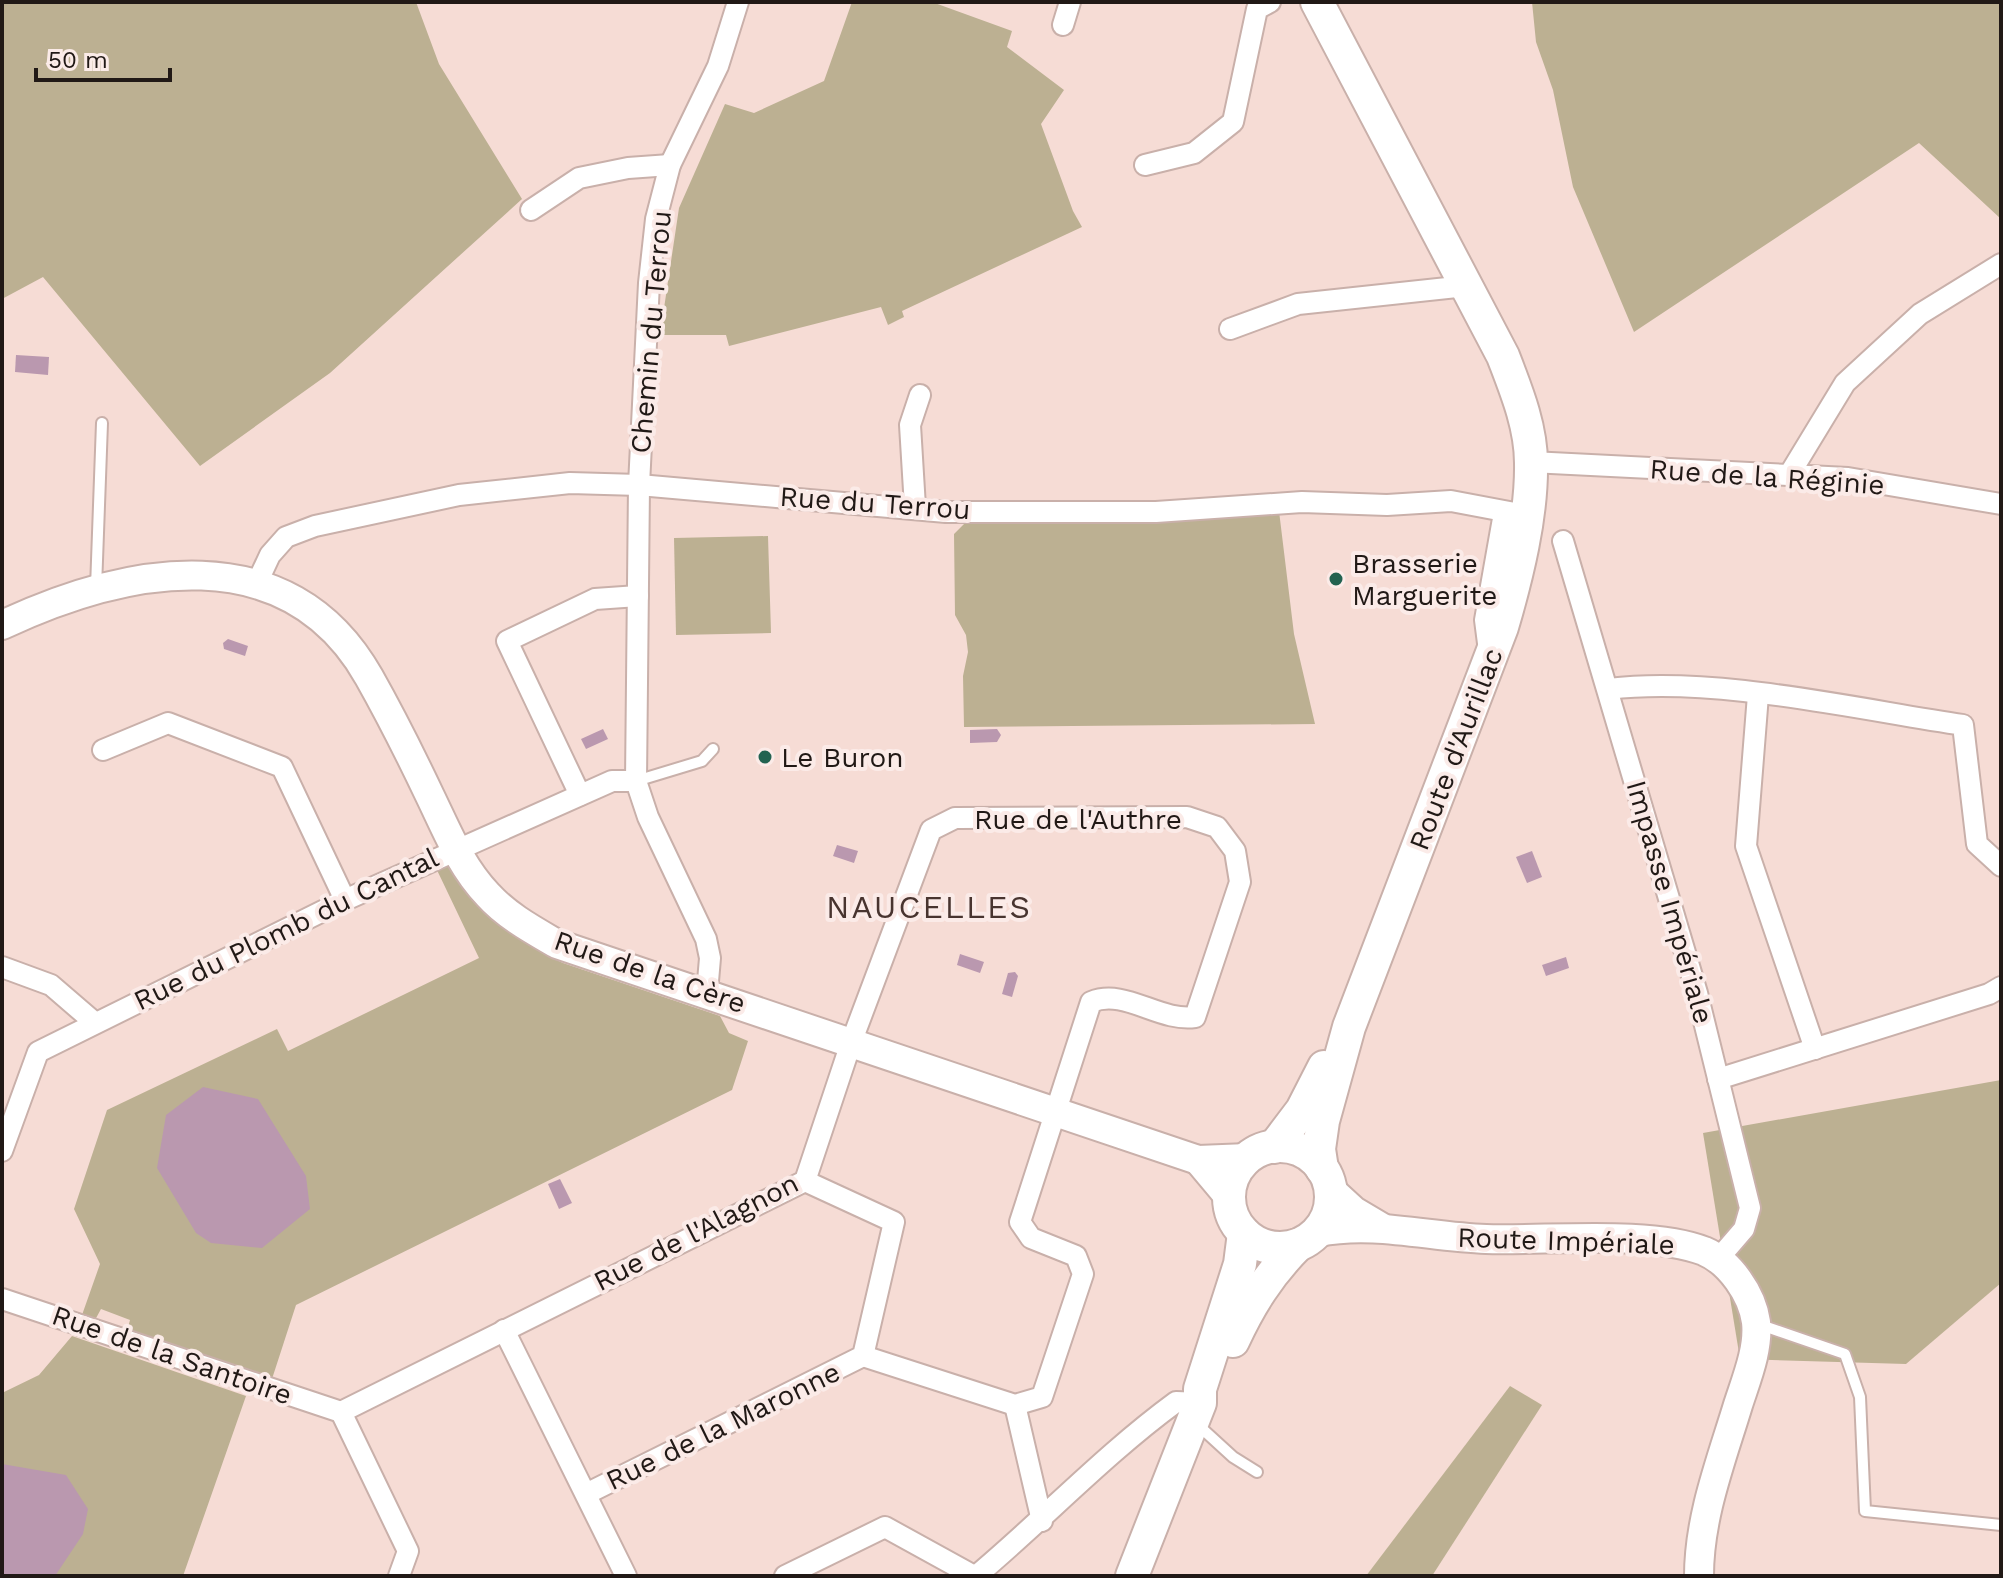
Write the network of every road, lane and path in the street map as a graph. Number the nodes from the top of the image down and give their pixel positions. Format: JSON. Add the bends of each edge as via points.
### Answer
{"nodes":[{"id":1,"x":738,"y":2,"type":"edge"},
{"id":2,"x":1070,"y":2,"type":"edge"},
{"id":3,"x":1270,"y":2,"type":"edge"},
{"id":4,"x":1317,"y":2,"type":"edge"},
{"id":5,"x":1063,"y":25,"type":"dead end"},
{"id":6,"x":670,"y":165,"type":"junction"},
{"id":7,"x":1145,"y":165,"type":"dead end"},
{"id":8,"x":531,"y":210,"type":"dead end"},
{"id":9,"x":2001,"y":264,"type":"edge"},
{"id":10,"x":1466,"y":286,"type":"junction"},
{"id":11,"x":1230,"y":329,"type":"dead end"},
{"id":12,"x":920,"y":395,"type":"dead end"},
{"id":13,"x":102,"y":423,"type":"dead end"},
{"id":14,"x":1531,"y":462,"type":"junction"},
{"id":15,"x":1789,"y":475,"type":"junction"},
{"id":16,"x":639,"y":485,"type":"junction"},
{"id":17,"x":2001,"y":504,"type":"edge"},
{"id":18,"x":915,"y":507,"type":"junction"},
{"id":19,"x":1515,"y":514,"type":"junction"},
{"id":20,"x":1563,"y":541,"type":"dead end"},
{"id":21,"x":256,"y":585,"type":"junction"},
{"id":22,"x":96,"y":588,"type":"junction"},
{"id":23,"x":638,"y":596,"type":"junction"},
{"id":24,"x":2,"y":625,"type":"edge"},
{"id":25,"x":1609,"y":689,"type":"junction"},
{"id":26,"x":1758,"y":695,"type":"junction"},
{"id":27,"x":713,"y":749,"type":"dead end"},
{"id":28,"x":103,"y":750,"type":"dead end"},
{"id":29,"x":636,"y":781,"type":"junction"},
{"id":30,"x":580,"y":795,"type":"junction"},
{"id":31,"x":455,"y":849,"type":"junction"},
{"id":32,"x":2001,"y":866,"type":"edge"},
{"id":33,"x":345,"y":900,"type":"junction"},
{"id":34,"x":2,"y":967,"type":"edge"},
{"id":35,"x":2001,"y":987,"type":"edge"},
{"id":36,"x":707,"y":993,"type":"junction"},
{"id":37,"x":94,"y":1022,"type":"junction"},
{"id":38,"x":1349,"y":1027,"type":"junction"},
{"id":39,"x":851,"y":1043,"type":"junction"},
{"id":40,"x":1815,"y":1049,"type":"junction"},
{"id":41,"x":1718,"y":1079,"type":"junction"},
{"id":42,"x":1055,"y":1113,"type":"junction"},
{"id":43,"x":2,"y":1151,"type":"edge"},
{"id":44,"x":1261,"y":1152,"type":"junction"},
{"id":45,"x":1198,"y":1160,"type":"junction"},
{"id":46,"x":1326,"y":1179,"type":"junction"},
{"id":47,"x":805,"y":1181,"type":"junction"},
{"id":48,"x":1229,"y":1197,"type":"junction"},
{"id":49,"x":1382,"y":1227,"type":"junction"},
{"id":50,"x":1244,"y":1233,"type":"junction"},
{"id":51,"x":1308,"y":1238,"type":"junction"},
{"id":52,"x":1719,"y":1258,"type":"junction"},
{"id":53,"x":2,"y":1299,"type":"edge"},
{"id":54,"x":1756,"y":1324,"type":"junction"},
{"id":55,"x":504,"y":1330,"type":"junction"},
{"id":56,"x":863,"y":1356,"type":"junction"},
{"id":57,"x":1015,"y":1405,"type":"junction"},
{"id":58,"x":341,"y":1412,"type":"junction"},
{"id":59,"x":1197,"y":1412,"type":"junction"},
{"id":60,"x":1257,"y":1472,"type":"dead end"},
{"id":61,"x":586,"y":1494,"type":"junction"},
{"id":62,"x":1042,"y":1521,"type":"junction"},
{"id":63,"x":2001,"y":1525,"type":"edge"},
{"id":64,"x":399,"y":1576,"type":"edge"},
{"id":65,"x":626,"y":1576,"type":"edge"},
{"id":66,"x":785,"y":1576,"type":"edge"},
{"id":67,"x":975,"y":1576,"type":"edge"},
{"id":68,"x":1132,"y":1576,"type":"edge"},
{"id":69,"x":1699,"y":1576,"type":"edge"}],
"edges":[{"from":1,"to":6,"type":"street","name":"Chemin du Terrou","via":[[718,66]]},
{"from":2,"to":5,"type":"street"},
{"from":3,"to":7,"type":"street","via":[[1257,9],[1233,122],[1194,153]]},
{"from":4,"to":10,"type":"main road","name":"Route d'Aurillac"},
{"from":6,"to":8,"type":"street","via":[[579,178]]},
{"from":6,"to":16,"type":"street","name":"Chemin du Terrou","via":[[656,219],[649,283]]},
{"from":9,"to":15,"type":"street","via":[[1920,314],[1845,383]]},
{"from":10,"to":11,"type":"street","via":[[1298,304]]},
{"from":10,"to":14,"type":"main road","name":"Route d'Aurillac","via":[[1516,390]]},
{"from":12,"to":18,"type":"street","via":[[910,425]]},
{"from":13,"to":22,"type":"lane"},
{"from":14,"to":15,"type":"street","name":"Rue de la Réginie"},
{"from":14,"to":19,"type":"main road","name":"Route d'Aurillac"},
{"from":15,"to":17,"type":"street","name":"Rue de la Réginie","via":[[1848,478]]},
{"from":16,"to":18,"type":"street","name":"Rue du Terrou"},
{"from":16,"to":21,"type":"street","name":"Rue du Terrou","via":[[570,483],[459,495],[315,526],[286,537],[270,555]]},
{"from":16,"to":23,"type":"street","name":"Chemin du Terrou"},
{"from":18,"to":19,"type":"street","name":"Rue du Terrou","via":[[946,512],[1156,512],[1302,502],[1451,501]]},
{"from":19,"to":38,"type":"main road","name":"Route d'Aurillac","via":[[1509,602],[1490,661]]},
{"from":20,"to":25,"type":"street","name":"Impasse Impériale"},
{"from":21,"to":22,"type":"street","name":"Rue de la Cère","via":[[223,576],[165,574]]},
{"from":21,"to":31,"type":"street","name":"Rue de la Cère","via":[[298,603],[332,629],[367,674]]},
{"from":22,"to":24,"type":"street","name":"Rue de la Cère"},
{"from":23,"to":29,"type":"street","name":"Chemin du Terrou"},
{"from":23,"to":30,"type":"street","via":[[595,599],[507,641]]},
{"from":25,"to":26,"type":"street","via":[[1653,683]]},
{"from":25,"to":41,"type":"street","name":"Impasse Impériale"},
{"from":26,"to":32,"type":"street","via":[[1963,725],[1977,844]]},
{"from":26,"to":40,"type":"street","via":[[1746,846]]},
{"from":27,"to":29,"type":"lane","via":[[702,761]]},
{"from":28,"to":33,"type":"street","via":[[168,723],[282,767]]},
{"from":29,"to":30,"type":"street","name":"Rue du Plomb du Cantal","via":[[612,781]]},
{"from":29,"to":36,"type":"street","name":"Chemin du Terrou","via":[[706,939]]},
{"from":30,"to":31,"type":"street","name":"Rue du Plomb du Cantal"},
{"from":31,"to":33,"type":"street","name":"Rue du Plomb du Cantal"},
{"from":31,"to":36,"type":"street","name":"Rue de la Cère","via":[[488,896],[557,944]]},
{"from":33,"to":37,"type":"street","name":"Rue du Plomb du Cantal"},
{"from":34,"to":37,"type":"street","via":[[51,985]]},
{"from":35,"to":40,"type":"street"},
{"from":36,"to":39,"type":"street","name":"Rue de la Cère"},
{"from":37,"to":43,"type":"street","name":"Rue du Plomb du Cantal","via":[[38,1052]]},
{"from":38,"to":44,"type":"main road","name":"Route d'Aurillac","via":[[1302,1110]]},
{"from":38,"to":46,"type":"main road","name":"Route d'Aurillac","via":[[1323,1121],[1319,1149]]},
{"from":39,"to":42,"type":"street","name":"Rue de la Cère"},
{"from":39,"to":42,"type":"street","name":"Rue de l'Authre","via":[[931,830],[955,818],[1187,817],[1217,827],[1235,851],[1240,882],[1195,1017],[1180,1019],[1107,996],[1091,1002]]},
{"from":39,"to":47,"type":"street","name":"Rue de l'Alagnon"},
{"from":40,"to":41,"type":"street"},
{"from":41,"to":52,"type":"street","name":"Impasse Impériale","via":[[1750,1208],[1744,1229]]},
{"from":42,"to":45,"type":"street","name":"Rue de la Cère"},
{"from":42,"to":57,"type":"street","via":[[1020,1222],[1031,1238],[1076,1256],[1083,1274],[1042,1397]]},
{"from":44,"to":45,"type":"street","name":"Rue de la Cère"},
{"from":44,"to":46,"type":"main road","via":[[1300,1151]]},
{"from":44,"to":48,"type":"main road","via":[[1234,1175]]},
{"from":45,"to":48,"type":"street"},
{"from":46,"to":49,"type":"street","name":"Route Impériale","via":[[1354,1211]]},
{"from":46,"to":51,"type":"main road","via":[[1330,1208]]},
{"from":47,"to":55,"type":"street","name":"Rue de l'Alagnon"},
{"from":47,"to":56,"type":"street","name":"Rue de la Maronne","via":[[894,1222]]},
{"from":48,"to":50,"type":"main road"},
{"from":49,"to":51,"type":"street","name":"Route Impériale","via":[[1353,1226]]},
{"from":49,"to":52,"type":"street","name":"Route Impériale","via":[[1485,1239],[1661,1242]]},
{"from":50,"to":51,"type":"main road","via":[[1267,1247]]},
{"from":50,"to":59,"type":"main road","via":[[1240,1264]]},
{"from":51,"to":59,"type":"main road","via":[[1267,1278],[1249,1306]]},
{"from":52,"to":54,"type":"street","via":[[1737,1278]]},
{"from":53,"to":58,"type":"street","name":"Rue de la Santoire"},
{"from":54,"to":63,"type":"lane","via":[[1845,1354],[1860,1397],[1865,1511]]},
{"from":54,"to":69,"type":"street","via":[[1752,1359],[1708,1504]]},
{"from":55,"to":58,"type":"street","name":"Rue de l'Alagnon"},
{"from":55,"to":61,"type":"street"},
{"from":56,"to":57,"type":"street"},
{"from":56,"to":61,"type":"street","name":"Rue de la Maronne"},
{"from":57,"to":62,"type":"street"},
{"from":58,"to":64,"type":"street","via":[[408,1551]]},
{"from":59,"to":60,"type":"lane","via":[[1233,1457]]},
{"from":59,"to":62,"type":"street","via":[[1176,1402],[1132,1434]]},
{"from":59,"to":68,"type":"main road"},
{"from":61,"to":65,"type":"street"},
{"from":62,"to":67,"type":"street"},
{"from":66,"to":67,"type":"street","via":[[885,1527]]}]}
